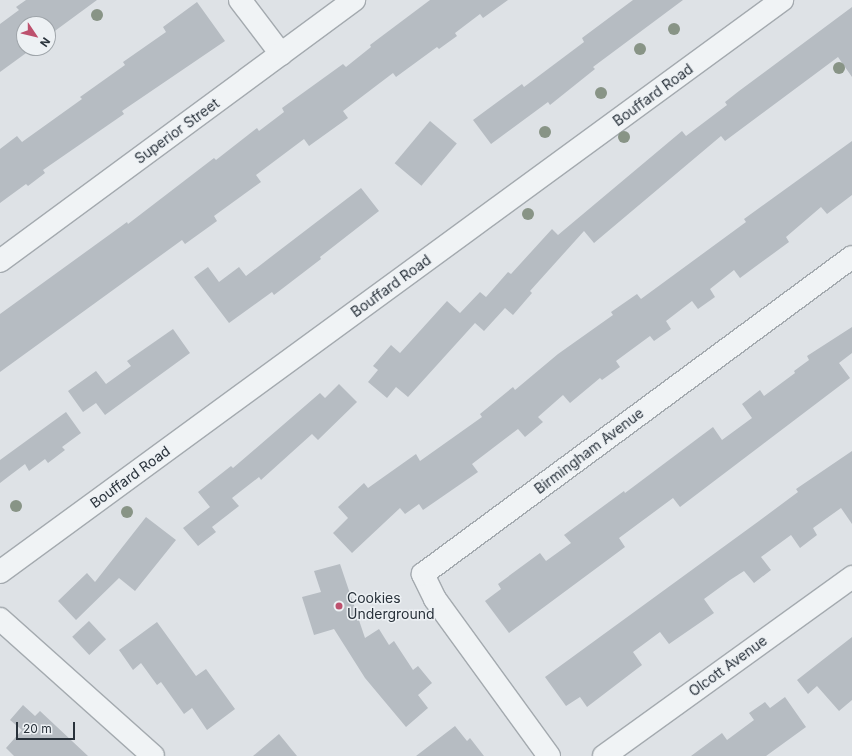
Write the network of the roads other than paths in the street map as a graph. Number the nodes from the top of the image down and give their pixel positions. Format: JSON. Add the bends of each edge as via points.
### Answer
{"nodes":[{"id":1,"x":240,"y":0,"type":"edge"},
{"id":2,"x":354,"y":0,"type":"edge"},
{"id":3,"x":782,"y":0,"type":"edge"},
{"id":4,"x":281,"y":54,"type":"junction"},
{"id":5,"x":852,"y":257,"type":"edge"},
{"id":6,"x":0,"y":261,"type":"edge"},
{"id":7,"x":0,"y":572,"type":"edge"},
{"id":8,"x":852,"y":577,"type":"edge"},
{"id":9,"x":0,"y":619,"type":"edge"},
{"id":10,"x":153,"y":756,"type":"edge"},
{"id":11,"x":549,"y":756,"type":"edge"},
{"id":12,"x":604,"y":756,"type":"edge"}],
"edges":[{"from":1,"to":4,"type":"street"},
{"from":2,"to":4,"type":"street","name":"Superior Street"},
{"from":3,"to":7,"type":"street","name":"Bouffard Road"},
{"from":4,"to":6,"type":"street","name":"Superior Street"},
{"from":5,"to":11,"type":"street","name":"Birmingham Avenue","via":[[423,574],[435,599]]},
{"from":8,"to":12,"type":"street","name":"Olcott Avenue"},
{"from":9,"to":10,"type":"street"}]}
